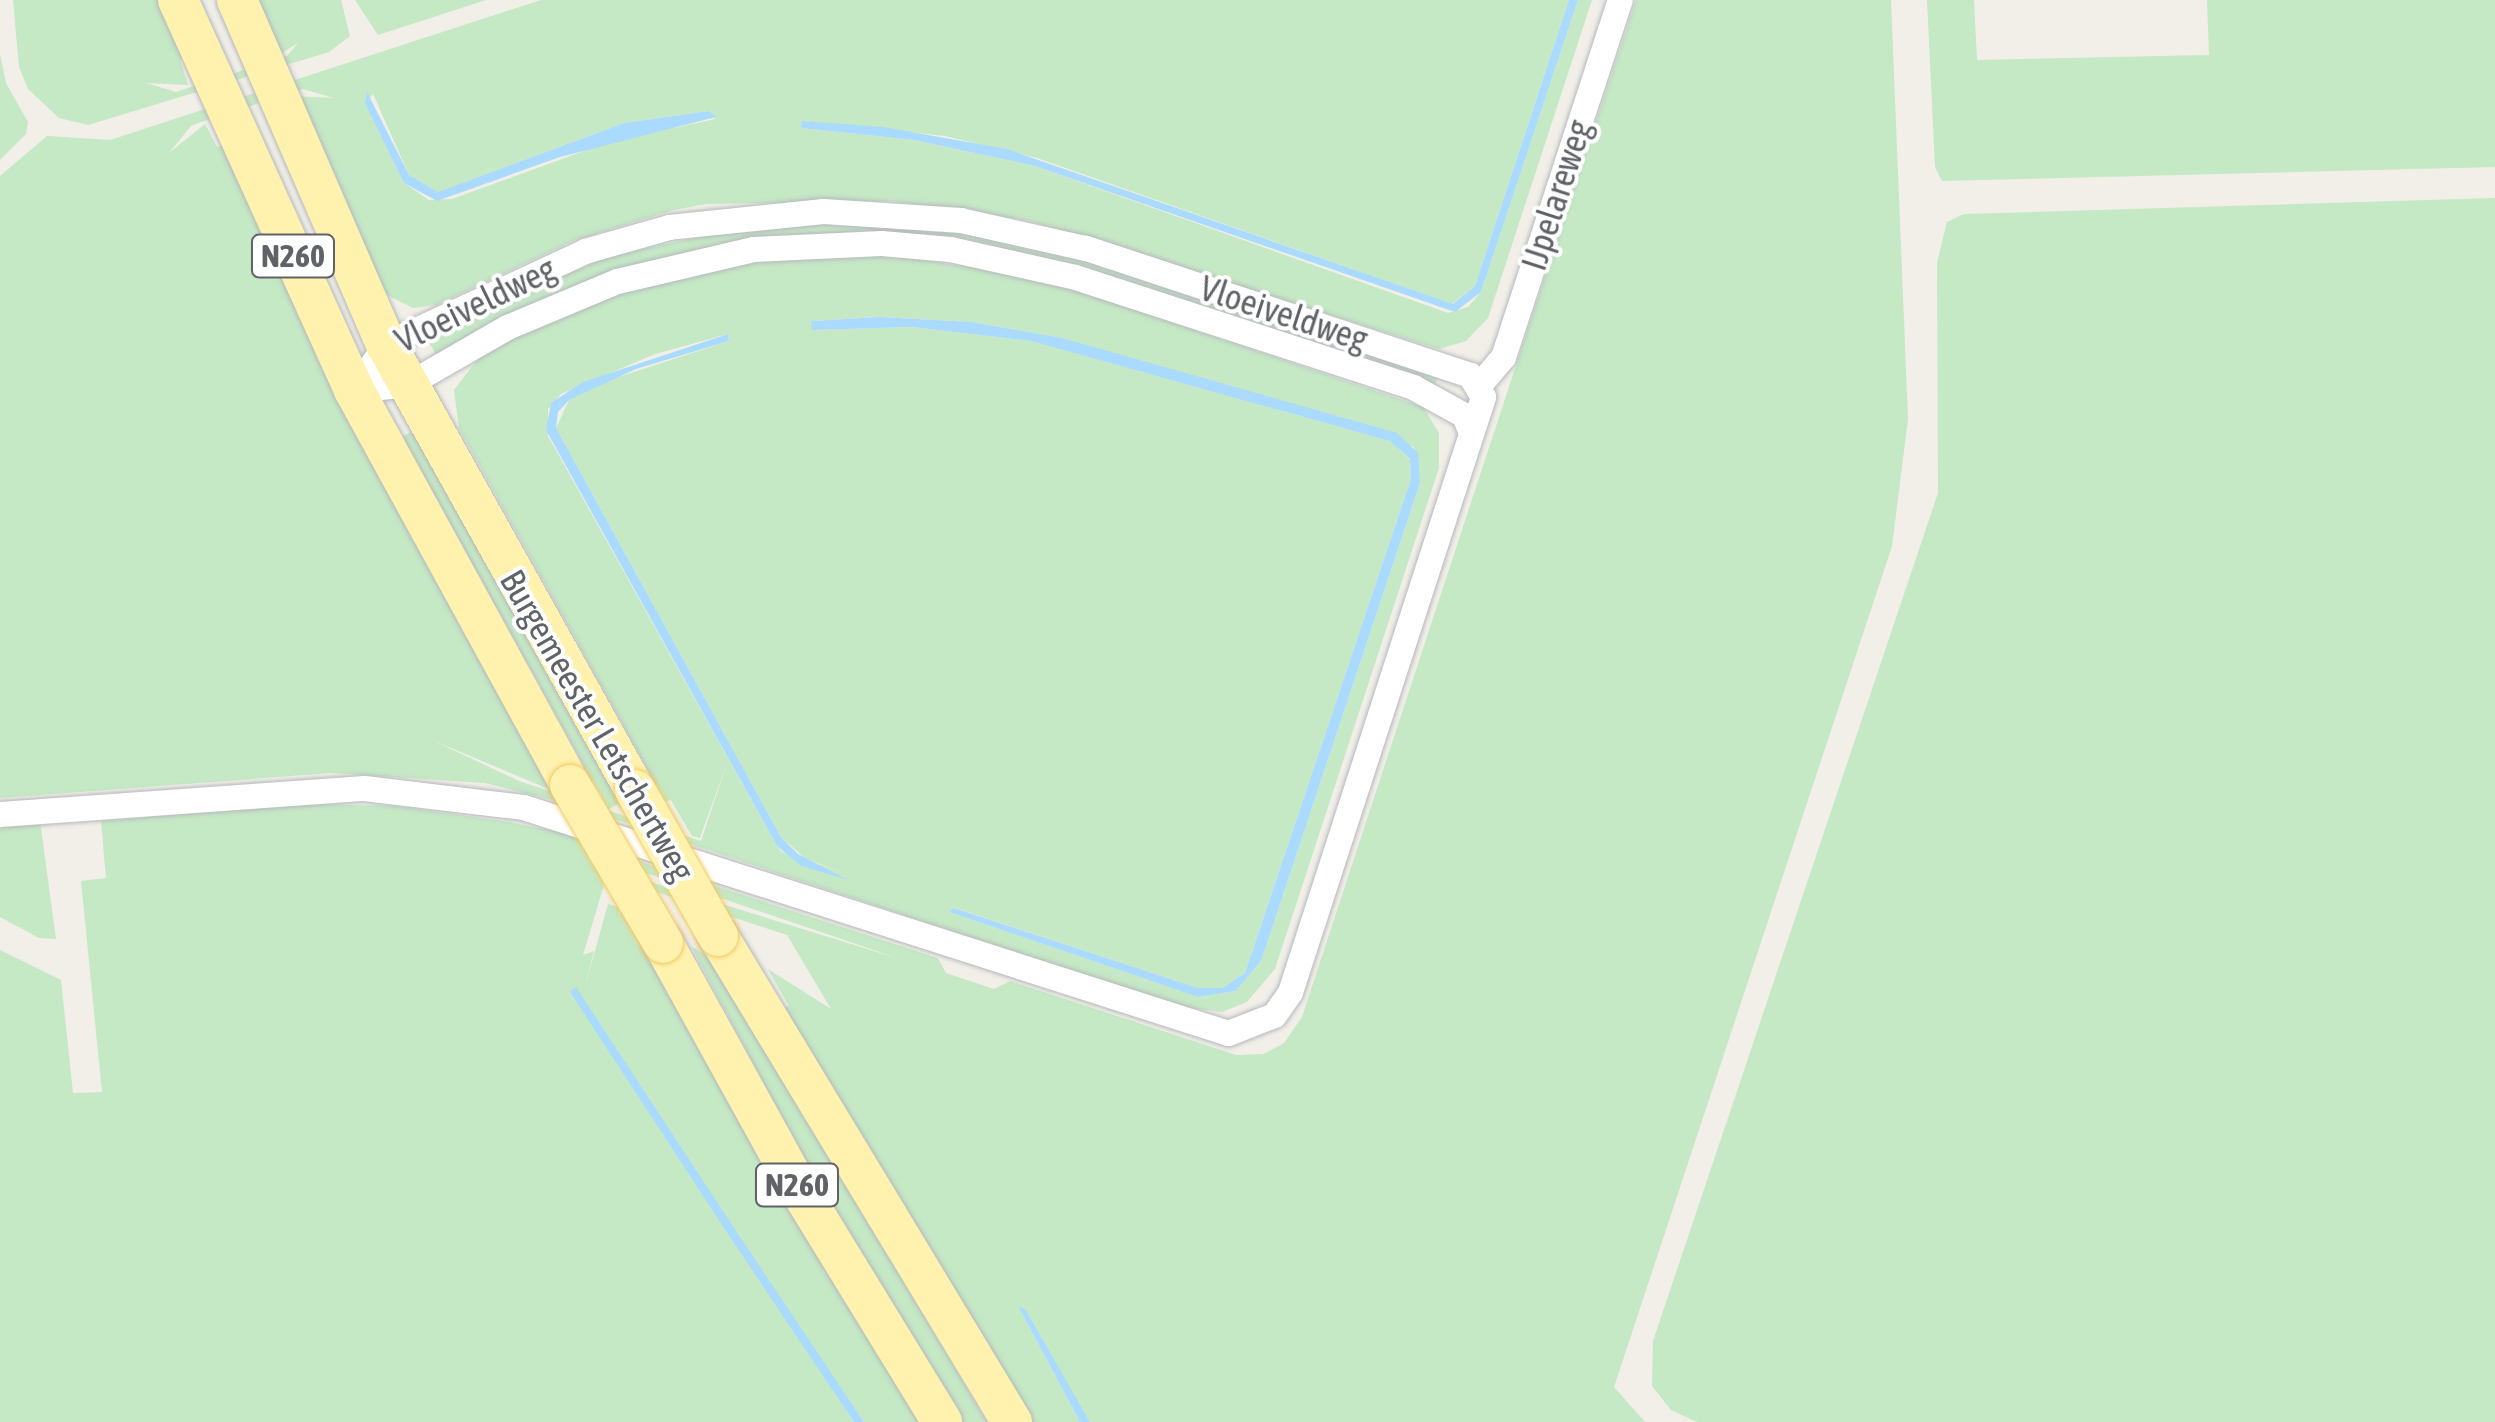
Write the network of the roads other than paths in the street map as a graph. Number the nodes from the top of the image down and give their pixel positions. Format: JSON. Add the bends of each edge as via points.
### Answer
{"nodes":[{"id":1,"x":178,"y":0,"type":"edge"},
{"id":2,"x":237,"y":0,"type":"edge"},
{"id":3,"x":1620,"y":0,"type":"edge"},
{"id":4,"x":386,"y":344,"type":"junction"},
{"id":5,"x":408,"y":384,"type":"junction"},
{"id":6,"x":1480,"y":384,"type":"junction"},
{"id":7,"x":354,"y":390,"type":"junction"},
{"id":8,"x":1471,"y":432,"type":"junction"},
{"id":9,"x":0,"y":814,"type":"edge"},
{"id":10,"x":942,"y":1422,"type":"edge"},
{"id":11,"x":1012,"y":1422,"type":"edge"}],
"edges":[{"from":1,"to":7,"type":"main road","name":"Burgemeester Letschertweg","number":"N260"},
{"from":2,"to":4,"type":"main road","name":"Burgemeester Letschertweg","number":"N260"},
{"from":3,"to":6,"type":"street","name":"IJpelareweg","via":[[1502,357]]},
{"from":4,"to":5,"type":"main road","name":"Burgemeester Letschertweg","number":"N260"},
{"from":4,"to":6,"type":"street","name":"Vloeiveldweg","via":[[530,274],[632,236],[729,218],[869,212],[960,220],[1085,248],[1424,358]]},
{"from":4,"to":7,"type":"street","name":"Vloeiveldweg"},
{"from":5,"to":7,"type":"street","name":"Vloeiveldweg"},
{"from":5,"to":8,"type":"street","name":"Vloeiveldweg","via":[[507,327],[617,281],[753,249],[881,243],[1021,262],[1094,283],[1414,387],[1464,415]]},
{"from":5,"to":11,"type":"main road","name":"Burgemeester Letschertweg","number":"N260","bridge":true,"via":[[718,936]]},
{"from":6,"to":8,"type":"street"},
{"from":7,"to":10,"type":"main road","name":"Burgemeester Letschertweg","number":"N260","bridge":true,"via":[[792,1177]]},
{"from":8,"to":9,"type":"street","via":[[1290,992],[1274,1015],[1228,1033],[523,807],[364,788]]}]}
